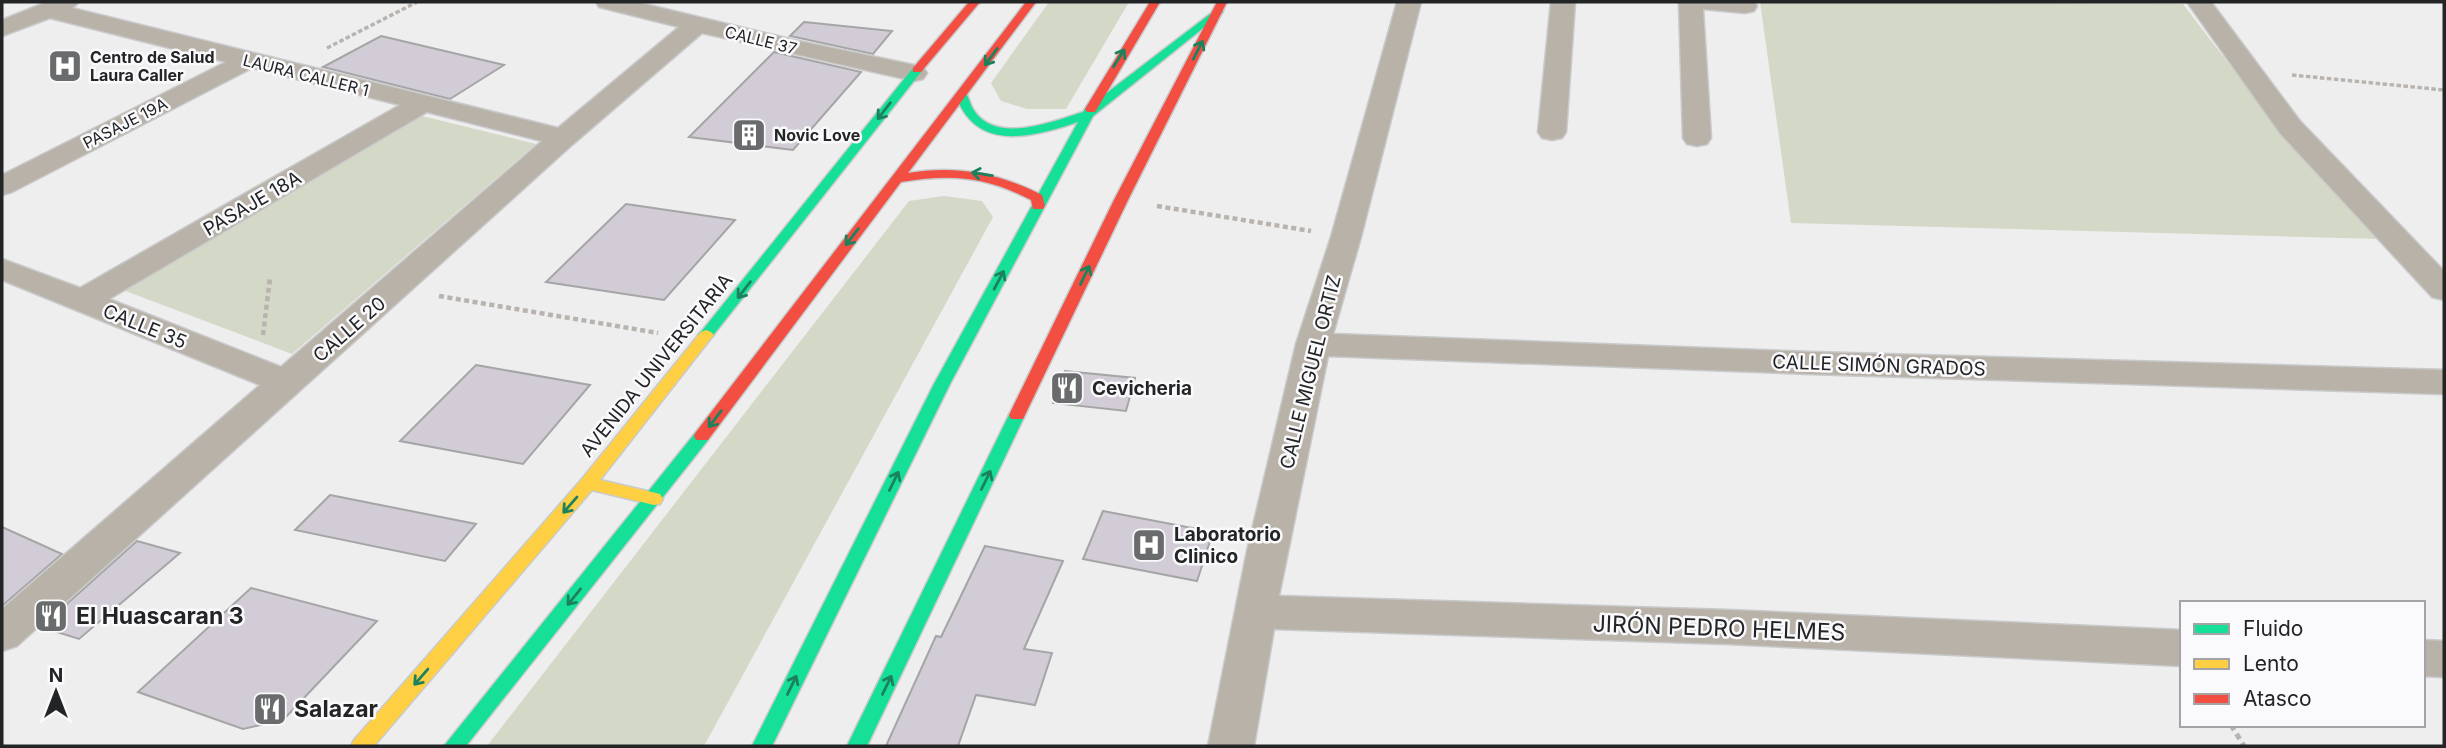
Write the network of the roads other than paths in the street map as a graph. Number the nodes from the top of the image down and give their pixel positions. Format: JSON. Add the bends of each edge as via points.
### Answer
{"nodes":[{"id":1,"x":608,"y":2,"type":"edge"},
{"id":2,"x":975,"y":2,"type":"edge"},
{"id":3,"x":1031,"y":2,"type":"edge"},
{"id":4,"x":1155,"y":2,"type":"edge"},
{"id":5,"x":1409,"y":2,"type":"edge"},
{"id":6,"x":1563,"y":2,"type":"edge"},
{"id":7,"x":1691,"y":2,"type":"edge"},
{"id":8,"x":1703,"y":2,"type":"edge"},
{"id":9,"x":2199,"y":2,"type":"edge"},
{"id":10,"x":58,"y":6,"type":"edge"},
{"id":11,"x":1220,"y":6,"type":"edge"},
{"id":12,"x":1745,"y":6,"type":"dead end"},
{"id":13,"x":662,"y":8,"type":"edge"},
{"id":14,"x":697,"y":24,"type":"junction"},
{"id":15,"x":2,"y":29,"type":"edge"},
{"id":16,"x":249,"y":60,"type":"junction"},
{"id":17,"x":914,"y":73,"type":"junction"},
{"id":18,"x":962,"y":96,"type":"junction"},
{"id":19,"x":422,"y":104,"type":"junction"},
{"id":20,"x":1087,"y":115,"type":"junction"},
{"id":21,"x":1552,"y":132,"type":"dead end"},
{"id":22,"x":563,"y":138,"type":"junction"},
{"id":23,"x":1697,"y":138,"type":"dead end"},
{"id":24,"x":897,"y":179,"type":"junction"},
{"id":25,"x":2,"y":186,"type":"edge"},
{"id":26,"x":1038,"y":206,"type":"junction"},
{"id":27,"x":2,"y":269,"type":"edge"},
{"id":28,"x":2444,"y":290,"type":"edge"},
{"id":29,"x":82,"y":301,"type":"junction"},
{"id":30,"x":1313,"y":344,"type":"junction"},
{"id":31,"x":273,"y":377,"type":"junction"},
{"id":32,"x":2444,"y":382,"type":"edge"},
{"id":33,"x":588,"y":483,"type":"junction"},
{"id":34,"x":654,"y":499,"type":"junction"},
{"id":35,"x":1256,"y":612,"type":"junction"},
{"id":36,"x":2,"y":634,"type":"edge"},
{"id":37,"x":2180,"y":648,"type":"edge"},
{"id":38,"x":2425,"y":658,"type":"edge"},
{"id":39,"x":2444,"y":659,"type":"edge"},
{"id":40,"x":361,"y":746,"type":"edge"},
{"id":41,"x":454,"y":746,"type":"edge"},
{"id":42,"x":762,"y":746,"type":"edge"},
{"id":43,"x":857,"y":746,"type":"edge"},
{"id":44,"x":1231,"y":746,"type":"edge"}],
"edges":[{"from":1,"to":13,"type":"street","name":"CALLE 37"},
{"from":2,"to":17,"type":"main road","name":"AVENIDA UNIVERSITARIA"},
{"from":3,"to":18,"type":"main road","one_way":true},
{"from":20,"to":4,"type":"main road","one_way":true},
{"from":5,"to":30,"type":"street","name":"CALLE MIGUEL ORTIZ"},
{"from":6,"to":21,"type":"street"},
{"from":7,"to":23,"type":"street"},
{"from":8,"to":12,"type":"street"},
{"from":9,"to":28,"type":"street","via":[[2290,127]]},
{"from":10,"to":15,"type":"street"},
{"from":10,"to":16,"type":"street","name":"LAURA CALLER 1"},
{"from":11,"to":20,"type":"main road"},
{"from":43,"to":11,"type":"main road","one_way":true},
{"from":13,"to":14,"type":"street","name":"CALLE 37"},
{"from":14,"to":17,"type":"street","name":"CALLE 37"},
{"from":14,"to":22,"type":"street","name":"CALLE 20"},
{"from":16,"to":19,"type":"street","name":"LAURA CALLER 1"},
{"from":16,"to":25,"type":"street","name":"PASAJE 19A"},
{"from":17,"to":33,"type":"main road","name":"AVENIDA UNIVERSITARIA","one_way":true},
{"from":18,"to":20,"type":"main road","via":[[968,112],[986,127],[1012,132],[1035,132]]},
{"from":18,"to":24,"type":"main road"},
{"from":19,"to":22,"type":"street","name":"LAURA CALLER 1"},
{"from":19,"to":29,"type":"street","name":"PASAJE 18A"},
{"from":20,"to":26,"type":"main road"},
{"from":22,"to":31,"type":"street","name":"CALLE 20","via":[[395,288]]},
{"from":26,"to":24,"type":"main road","one_way":true,"via":[[1037,198],[996,176],[957,171]]},
{"from":24,"to":34,"type":"main road","one_way":true},
{"from":42,"to":26,"type":"main road","one_way":true,"via":[[942,384]]},
{"from":27,"to":29,"type":"street","name":"CALLE 35"},
{"from":29,"to":31,"type":"street","name":"CALLE 35"},
{"from":30,"to":32,"type":"street","name":"CALLE SIMÓN GRADOS"},
{"from":30,"to":35,"type":"street","name":"CALLE MIGUEL ORTIZ"},
{"from":31,"to":36,"type":"street","name":"CALLE 20"},
{"from":33,"to":34,"type":"main road"},
{"from":33,"to":40,"type":"main road","name":"AVENIDA UNIVERSITARIA","one_way":true},
{"from":34,"to":41,"type":"main road","one_way":true},
{"from":35,"to":37,"type":"street","name":"JIRÓN PEDRO HELMES"},
{"from":35,"to":44,"type":"street","name":"CALLE MIGUEL ORTIZ"},
{"from":38,"to":39,"type":"street"}]}
